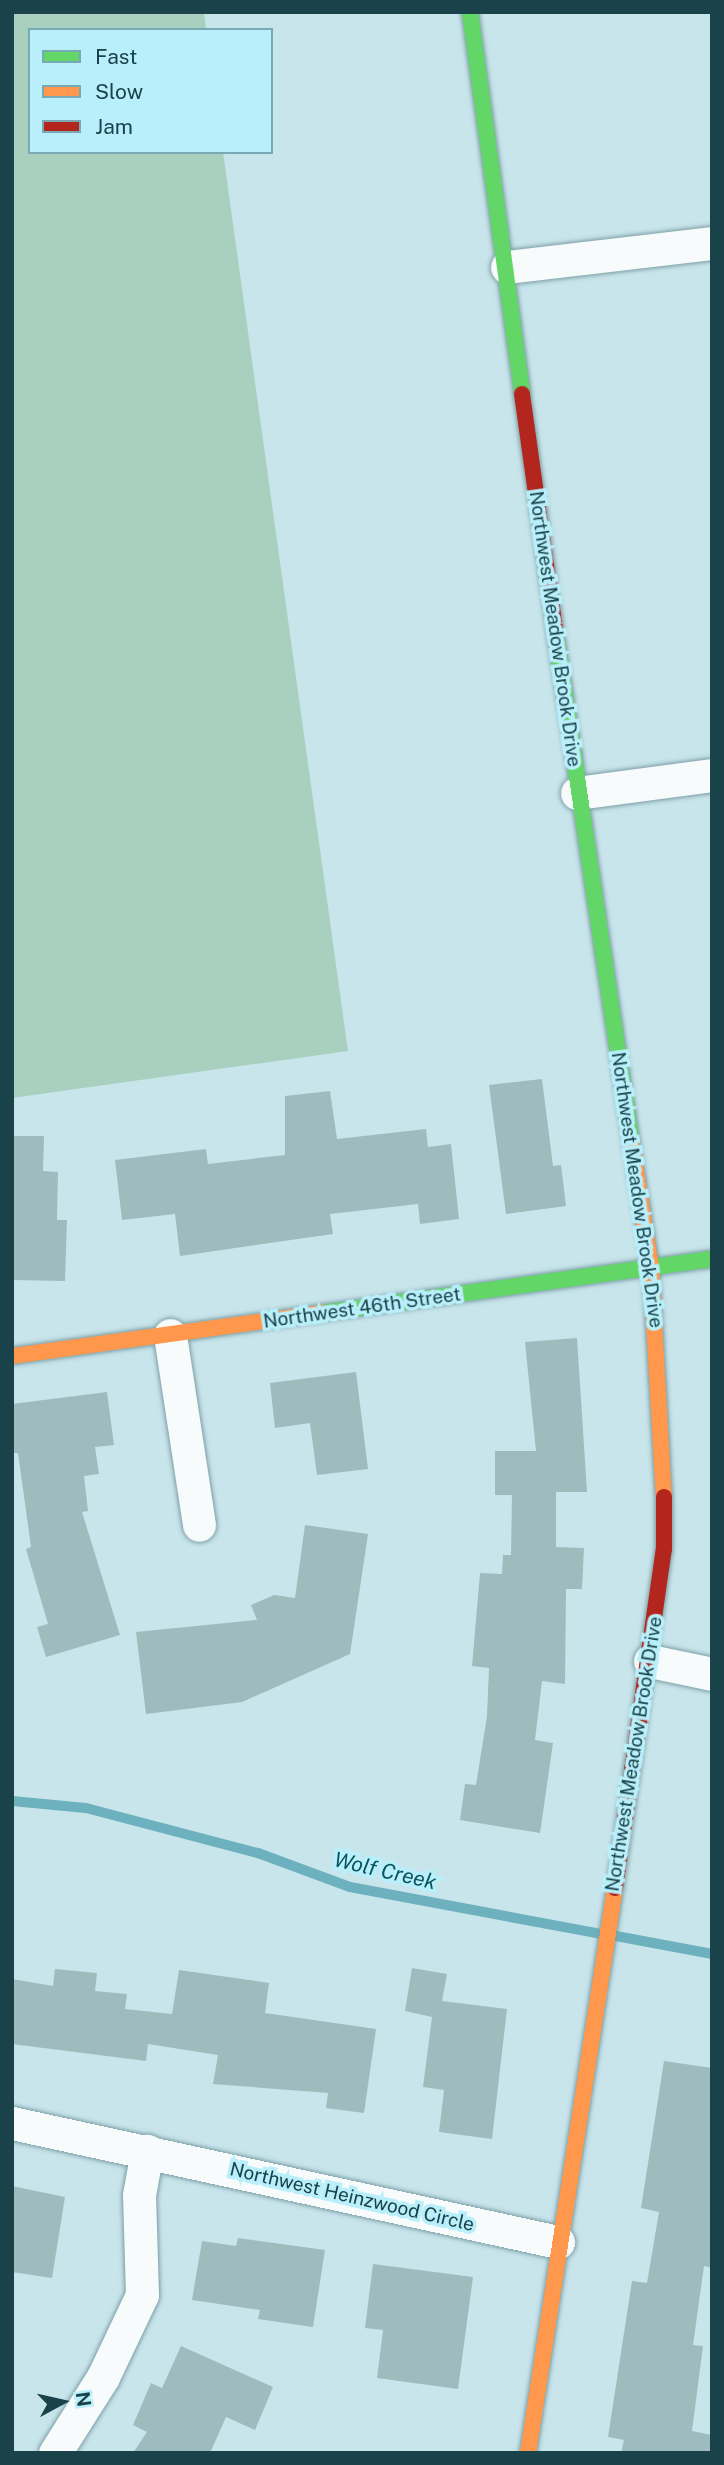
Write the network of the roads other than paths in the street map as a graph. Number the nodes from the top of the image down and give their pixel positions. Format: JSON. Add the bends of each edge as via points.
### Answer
{"nodes":[{"id":1,"x":470,"y":12,"type":"edge"},
{"id":2,"x":712,"y":243,"type":"edge"},
{"id":3,"x":507,"y":267,"type":"junction"},
{"id":4,"x":712,"y":775,"type":"edge"},
{"id":5,"x":577,"y":793,"type":"junction"},
{"id":6,"x":712,"y":1259,"type":"edge"},
{"id":7,"x":651,"y":1268,"type":"junction"},
{"id":8,"x":170,"y":1335,"type":"junction"},
{"id":9,"x":12,"y":1356,"type":"edge"},
{"id":10,"x":199,"y":1525,"type":"dead end"},
{"id":11,"x":650,"y":1661,"type":"junction"},
{"id":12,"x":712,"y":1674,"type":"edge"},
{"id":13,"x":12,"y":2123,"type":"edge"},
{"id":14,"x":147,"y":2151,"type":"junction"},
{"id":15,"x":558,"y":2242,"type":"junction"},
{"id":16,"x":55,"y":2453,"type":"edge"},
{"id":17,"x":528,"y":2453,"type":"edge"}],
"edges":[{"from":1,"to":3,"type":"street","name":"Northwest Meadow Brook Drive"},
{"from":2,"to":3,"type":"street"},
{"from":3,"to":5,"type":"street","name":"Northwest Meadow Brook Drive"},
{"from":4,"to":5,"type":"street"},
{"from":5,"to":7,"type":"street","name":"Northwest Meadow Brook Drive"},
{"from":6,"to":7,"type":"street","name":"Northwest 46th Street"},
{"from":7,"to":8,"type":"street","name":"Northwest 46th Street"},
{"from":7,"to":11,"type":"street","name":"Northwest Meadow Brook Drive","via":[[663,1409],[664,1549]]},
{"from":8,"to":9,"type":"street","name":"Northwest 46th Street"},
{"from":8,"to":10,"type":"street"},
{"from":11,"to":12,"type":"street"},
{"from":11,"to":15,"type":"street","name":"Northwest Meadow Brook Drive"},
{"from":13,"to":14,"type":"street","name":"Northwest Heinzwood Circle"},
{"from":14,"to":15,"type":"street","name":"Northwest Heinzwood Circle"},
{"from":14,"to":16,"type":"street","via":[[139,2195],[142,2295],[103,2377]]},
{"from":15,"to":17,"type":"street","name":"Northwest Meadow Brook Drive"}]}
